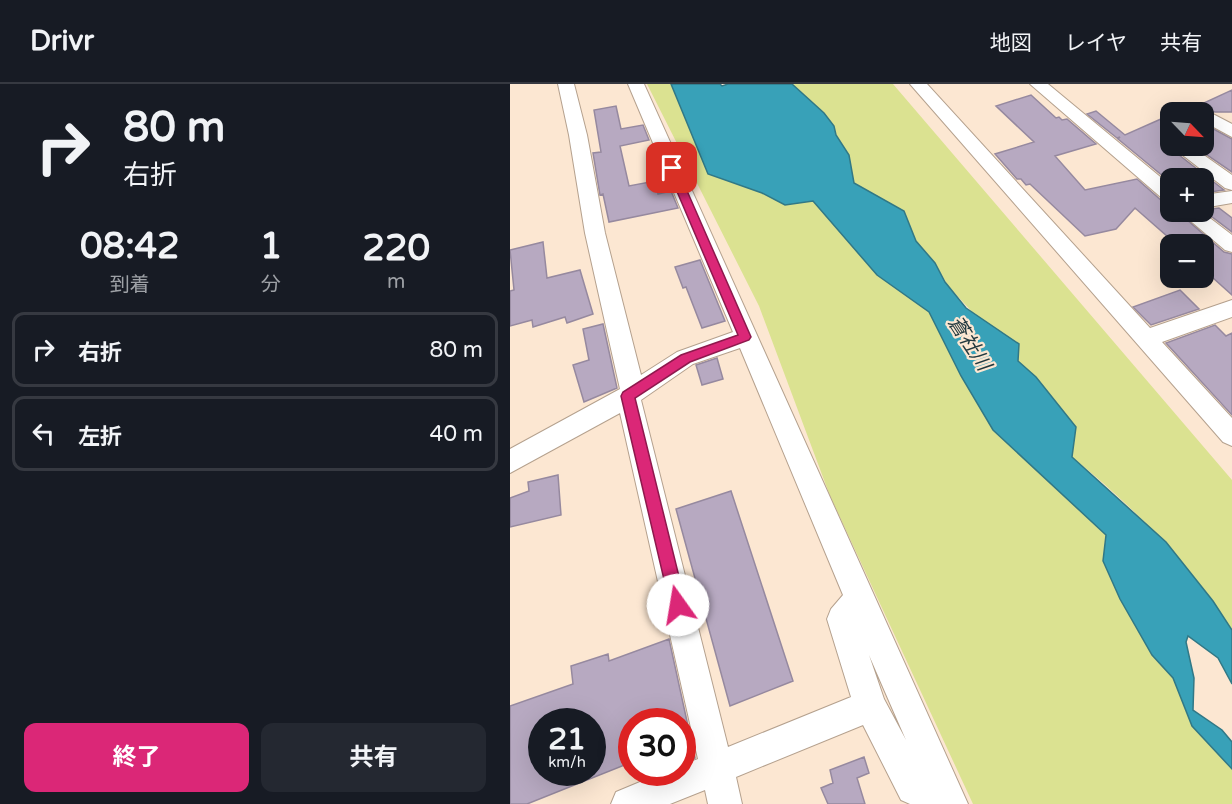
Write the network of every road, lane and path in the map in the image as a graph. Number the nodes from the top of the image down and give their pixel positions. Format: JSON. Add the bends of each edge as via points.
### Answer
{"nodes":[{"id":1,"x":566,"y":84,"type":"edge"},
{"id":2,"x":636,"y":84,"type":"edge"},
{"id":3,"x":918,"y":84,"type":"edge"},
{"id":4,"x":1038,"y":84,"type":"edge"},
{"id":5,"x":1214,"y":120,"type":"edge"},
{"id":6,"x":1232,"y":132,"type":"edge"},
{"id":7,"x":1194,"y":156,"type":"edge"},
{"id":8,"x":1232,"y":184,"type":"edge"},
{"id":9,"x":1160,"y":187,"type":"edge"},
{"id":10,"x":1216,"y":199,"type":"edge"},
{"id":11,"x":1232,"y":214,"type":"edge"},
{"id":12,"x":1203,"y":222,"type":"edge"},
{"id":13,"x":1232,"y":245,"type":"edge"},
{"id":14,"x":1232,"y":309,"type":"edge"},
{"id":15,"x":745,"y":337,"type":"junction"},
{"id":16,"x":1144,"y":339,"type":"junction"},
{"id":17,"x":631,"y":394,"type":"junction"},
{"id":18,"x":1232,"y":435,"type":"edge"},
{"id":19,"x":510,"y":462,"type":"edge"},
{"id":20,"x":859,"y":598,"type":"junction"},
{"id":21,"x":870,"y":706,"type":"junction"},
{"id":22,"x":717,"y":767,"type":"junction"},
{"id":23,"x":947,"y":801,"type":"edge"},
{"id":24,"x":628,"y":804,"type":"edge"},
{"id":25,"x":725,"y":804,"type":"edge"}],
"edges":[{"from":1,"to":17,"type":"street"},
{"from":2,"to":15,"type":"street"},
{"from":3,"to":16,"type":"street"},
{"from":4,"to":9,"type":"street"},
{"from":5,"to":6,"type":"street"},
{"from":7,"to":8,"type":"street"},
{"from":10,"to":11,"type":"street"},
{"from":12,"to":13,"type":"street"},
{"from":14,"to":16,"type":"street"},
{"from":15,"to":17,"type":"street","via":[[685,358]]},
{"from":15,"to":20,"type":"street"},
{"from":16,"to":18,"type":"street"},
{"from":17,"to":19,"type":"street"},
{"from":17,"to":22,"type":"street"},
{"from":20,"to":21,"type":"street","via":[[842,619]]},
{"from":20,"to":23,"type":"street"},
{"from":21,"to":22,"type":"street"},
{"from":21,"to":23,"type":"street","via":[[913,788]]},
{"from":22,"to":24,"type":"street"},
{"from":22,"to":25,"type":"street"}]}
